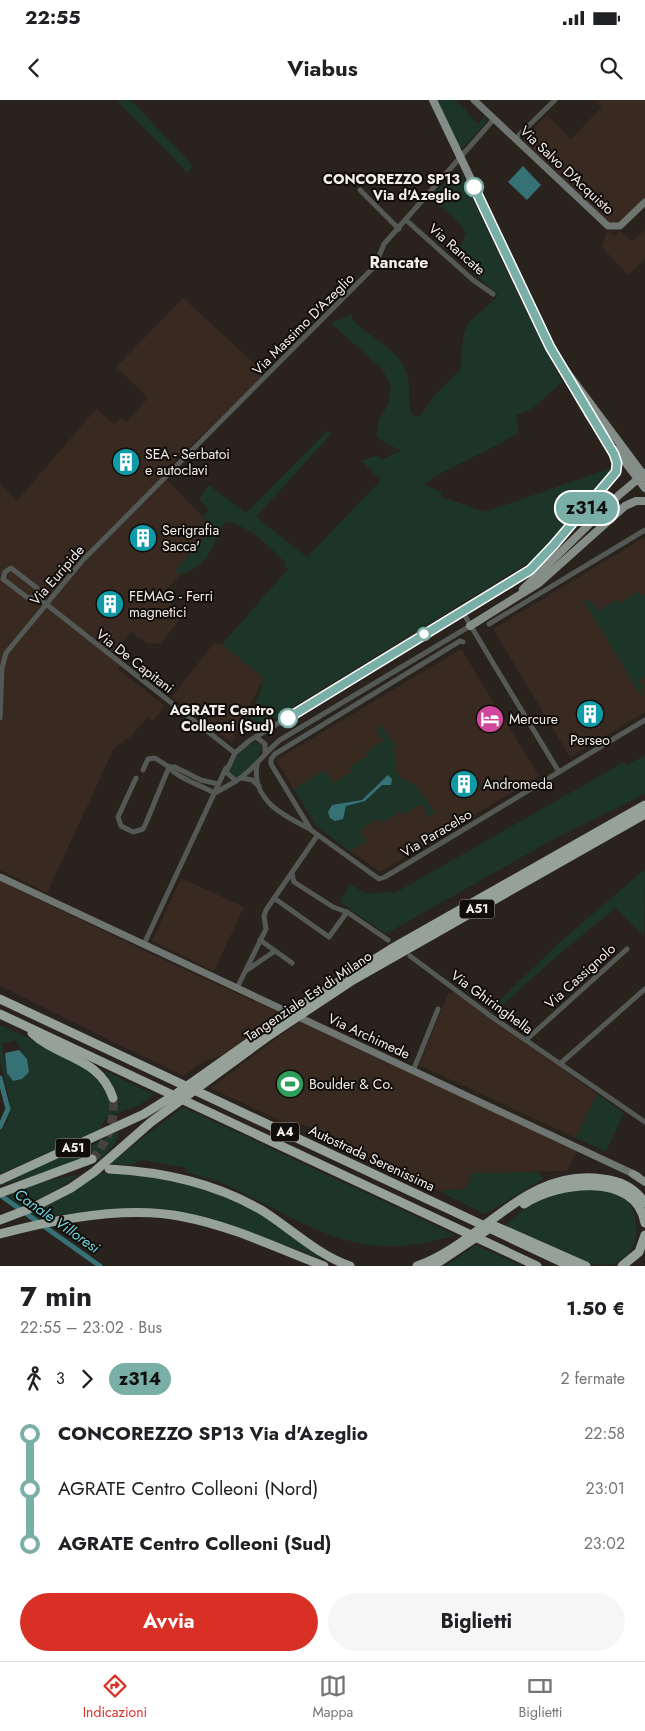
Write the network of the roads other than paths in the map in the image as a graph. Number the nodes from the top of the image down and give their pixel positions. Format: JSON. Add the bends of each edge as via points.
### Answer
{"nodes":[{"id":1,"x":433,"y":100,"type":"edge"},
{"id":2,"x":474,"y":100,"type":"edge"},
{"id":3,"x":555,"y":100,"type":"edge"},
{"id":4,"x":494,"y":119,"type":"junction"},
{"id":5,"x":515,"y":139,"type":"junction"},
{"id":6,"x":460,"y":158,"type":"junction"},
{"id":7,"x":360,"y":190,"type":"dead end"},
{"id":8,"x":645,"y":202,"type":"edge"},
{"id":9,"x":406,"y":220,"type":"junction"},
{"id":10,"x":399,"y":229,"type":"junction"},
{"id":11,"x":493,"y":294,"type":"dead end"},
{"id":12,"x":564,"y":371,"type":"junction"},
{"id":13,"x":588,"y":414,"type":"junction"},
{"id":14,"x":176,"y":469,"type":"joint"},
{"id":15,"x":645,"y":473,"type":"edge"},
{"id":16,"x":645,"y":477,"type":"edge"},
{"id":17,"x":645,"y":488,"type":"edge"},
{"id":18,"x":645,"y":501,"type":"edge"},
{"id":19,"x":645,"y":530,"type":"edge"},
{"id":20,"x":554,"y":558,"type":"junction"},
{"id":21,"x":510,"y":584,"type":"junction"},
{"id":22,"x":37,"y":597,"type":"junction"},
{"id":23,"x":512,"y":600,"type":"junction"},
{"id":24,"x":46,"y":604,"type":"junction"},
{"id":25,"x":462,"y":611,"type":"junction"},
{"id":26,"x":489,"y":624,"type":"dead end"},
{"id":27,"x":470,"y":626,"type":"junction"},
{"id":28,"x":463,"y":642,"type":"dead end"},
{"id":29,"x":0,"y":718,"type":"edge"},
{"id":30,"x":645,"y":720,"type":"edge"},
{"id":31,"x":256,"y":737,"type":"junction"},
{"id":32,"x":265,"y":752,"type":"junction"},
{"id":33,"x":235,"y":753,"type":"junction"},
{"id":34,"x":257,"y":765,"type":"junction"},
{"id":35,"x":227,"y":766,"type":"junction"},
{"id":36,"x":169,"y":767,"type":"junction"},
{"id":37,"x":143,"y":770,"type":"dead end"},
{"id":38,"x":559,"y":772,"type":"junction"},
{"id":39,"x":136,"y":778,"type":"dead end"},
{"id":40,"x":242,"y":778,"type":"junction"},
{"id":41,"x":236,"y":781,"type":"junction"},
{"id":42,"x":218,"y":784,"type":"junction"},
{"id":43,"x":259,"y":786,"type":"junction"},
{"id":44,"x":214,"y":793,"type":"junction"},
{"id":45,"x":645,"y":801,"type":"edge"},
{"id":46,"x":645,"y":804,"type":"edge"},
{"id":47,"x":645,"y":814,"type":"edge"},
{"id":48,"x":645,"y":818,"type":"edge"},
{"id":49,"x":628,"y":819,"type":"junction"},
{"id":50,"x":311,"y":830,"type":"junction"},
{"id":51,"x":317,"y":836,"type":"junction"},
{"id":52,"x":292,"y":874,"type":"junction"},
{"id":53,"x":0,"y":877,"type":"edge"},
{"id":54,"x":274,"y":898,"type":"junction"},
{"id":55,"x":347,"y":912,"type":"junction"},
{"id":56,"x":260,"y":940,"type":"junction"},
{"id":57,"x":388,"y":940,"type":"dead end"},
{"id":58,"x":144,"y":944,"type":"junction"},
{"id":59,"x":627,"y":950,"type":"dead end"},
{"id":60,"x":275,"y":951,"type":"junction"},
{"id":61,"x":410,"y":956,"type":"dead end"},
{"id":62,"x":292,"y":964,"type":"dead end"},
{"id":63,"x":245,"y":971,"type":"junction"},
{"id":64,"x":237,"y":988,"type":"junction"},
{"id":65,"x":645,"y":989,"type":"edge"},
{"id":66,"x":0,"y":999,"type":"edge"},
{"id":67,"x":309,"y":1004,"type":"junction"},
{"id":68,"x":438,"y":1008,"type":"dead end"},
{"id":69,"x":0,"y":1014,"type":"edge"},
{"id":70,"x":27,"y":1027,"type":"junction"},
{"id":71,"x":526,"y":1040,"type":"junction"},
{"id":72,"x":561,"y":1063,"type":"junction"},
{"id":73,"x":413,"y":1071,"type":"junction"},
{"id":74,"x":113,"y":1098,"type":"tunnel mouth"},
{"id":75,"x":645,"y":1122,"type":"edge"},
{"id":76,"x":92,"y":1159,"type":"tunnel mouth"},
{"id":77,"x":89,"y":1168,"type":"dead end"},
{"id":78,"x":109,"y":1169,"type":"dead end"},
{"id":79,"x":49,"y":1174,"type":"junction"},
{"id":80,"x":633,"y":1174,"type":"joint"},
{"id":81,"x":1,"y":1180,"type":"edge"},
{"id":82,"x":645,"y":1180,"type":"edge"},
{"id":83,"x":4,"y":1191,"type":"edge"},
{"id":84,"x":645,"y":1202,"type":"edge"},
{"id":85,"x":458,"y":1214,"type":"junction"},
{"id":86,"x":0,"y":1220,"type":"edge"},
{"id":87,"x":497,"y":1220,"type":"junction"},
{"id":88,"x":645,"y":1223,"type":"edge"},
{"id":89,"x":0,"y":1234,"type":"edge"},
{"id":90,"x":645,"y":1235,"type":"edge"},
{"id":91,"x":464,"y":1242,"type":"junction"},
{"id":92,"x":324,"y":1266,"type":"edge"},
{"id":93,"x":350,"y":1266,"type":"edge"},
{"id":94,"x":417,"y":1266,"type":"edge"},
{"id":95,"x":433,"y":1266,"type":"edge"},
{"id":96,"x":537,"y":1266,"type":"edge"},
{"id":97,"x":570,"y":1266,"type":"edge"},
{"id":98,"x":586,"y":1266,"type":"edge"},
{"id":99,"x":622,"y":1266,"type":"edge"}],
"edges":[{"from":1,"to":6,"type":"main road"},
{"from":2,"to":4,"type":"street","name":"Via Salvo D'Acquisto"},
{"from":3,"to":5,"type":"street"},
{"from":4,"to":5,"type":"street","name":"Via Salvo D'Acquisto"},
{"from":4,"to":6,"type":"street","name":"Via Massimo D'Azeglio"},
{"from":5,"to":8,"type":"street","name":"Via Salvo D'Acquisto","via":[[608,226],[620,226]]},
{"from":6,"to":9,"type":"street","name":"Via Massimo D'Azeglio"},
{"from":6,"to":12,"type":"main road"},
{"from":7,"to":10,"type":"street"},
{"from":9,"to":10,"type":"street","name":"Via Massimo D'Azeglio"},
{"from":9,"to":11,"type":"street","name":"Via Rancate"},
{"from":10,"to":14,"type":"street","name":"Via Massimo D'Azeglio","via":[[384,244],[375,266]]},
{"from":12,"to":13,"type":"main road"},
{"from":12,"to":16,"type":"main road"},
{"from":13,"to":17,"type":"main road"},
{"from":13,"to":21,"type":"main road","via":[[616,457],[615,475],[540,561]]},
{"from":14,"to":24,"type":"street","name":"Via Euripide","via":[[82,561]]},
{"from":15,"to":20,"type":"main road"},
{"from":18,"to":23,"type":"main road","via":[[625,506],[544,579]]},
{"from":19,"to":26,"type":"street"},
{"from":20,"to":21,"type":"main road","via":[[528,577]]},
{"from":20,"to":23,"type":"main road"},
{"from":21,"to":25,"type":"main road"},
{"from":22,"to":22,"type":"street","via":[[37,588],[11,568],[4,572],[3,579],[28,598]]},
{"from":22,"to":24,"type":"street","name":"Via De Capitani"},
{"from":23,"to":27,"type":"main road"},
{"from":24,"to":29,"type":"street","name":"Via Euripide","via":[[6,653],[2,668]]},
{"from":24,"to":33,"type":"street","name":"Via De Capitani"},
{"from":25,"to":27,"type":"street"},
{"from":25,"to":31,"type":"street"},
{"from":27,"to":32,"type":"street"},
{"from":27,"to":38,"type":"street"},
{"from":28,"to":50,"type":"street","name":"Via Paracelso","via":[[275,754],[271,764]]},
{"from":30,"to":38,"type":"street","name":"Via Paracelso"},
{"from":31,"to":32,"type":"street","via":[[265,744]]},
{"from":31,"to":33,"type":"street"},
{"from":32,"to":34,"type":"street"},
{"from":33,"to":35,"type":"street"},
{"from":34,"to":40,"type":"street"},
{"from":34,"to":43,"type":"street","via":[[255,774]]},
{"from":35,"to":41,"type":"street","via":[[226,772]]},
{"from":35,"to":42,"type":"street"},
{"from":36,"to":37,"type":"street","via":[[155,758],[148,759]]},
{"from":36,"to":39,"type":"street","via":[[146,824],[143,829],[133,832],[121,826],[118,817]]},
{"from":36,"to":42,"type":"street"},
{"from":36,"to":44,"type":"street","via":[[173,773]]},
{"from":38,"to":51,"type":"street","name":"Via Paracelso","via":[[379,879]]},
{"from":40,"to":41,"type":"street"},
{"from":40,"to":43,"type":"street"},
{"from":41,"to":44,"type":"street"},
{"from":42,"to":44,"type":"street"},
{"from":43,"to":50,"type":"street","via":[[278,813]]},
{"from":44,"to":58,"type":"street"},
{"from":45,"to":49,"type":"highway"},
{"from":46,"to":49,"type":"highway","name":"Tangenziale Est di Milano","number":"A51"},
{"from":47,"to":49,"type":"highway","name":"Tangenziale Est di Milano","number":"A51"},
{"from":48,"to":49,"type":"highway"},
{"from":49,"to":67,"type":"highway","name":"Tangenziale Est di Milano","number":"A51"},
{"from":50,"to":51,"type":"street","name":"Via Paracelso"},
{"from":51,"to":52,"type":"street"},
{"from":52,"to":54,"type":"street"},
{"from":52,"to":55,"type":"street","via":[[294,882],[324,902]]},
{"from":53,"to":58,"type":"street","name":"Via Archimede"},
{"from":54,"to":55,"type":"street","via":[[329,937]]},
{"from":54,"to":56,"type":"street","via":[[266,910],[266,928]]},
{"from":55,"to":57,"type":"street"},
{"from":56,"to":60,"type":"street"},
{"from":56,"to":63,"type":"street"},
{"from":58,"to":64,"type":"street","name":"Via Archimede"},
{"from":59,"to":71,"type":"street","name":"Via Cassignolo"},
{"from":60,"to":62,"type":"street"},
{"from":60,"to":63,"type":"street"},
{"from":61,"to":71,"type":"street","name":"Via Ghiringhella"},
{"from":63,"to":64,"type":"street"},
{"from":64,"to":73,"type":"street","name":"Via Archimede"},
{"from":65,"to":72,"type":"street"},
{"from":66,"to":85,"type":"highway","name":"Autostrada Serenissima","number":"A4"},
{"from":67,"to":81,"type":"highway","name":"Tangenziale Est di Milano","number":"A51","via":[[144,1114]]},
{"from":67,"to":86,"type":"highway","name":"Tangenziale Est di Milano","number":"A51","via":[[151,1122],[94,1172],[34,1207]]},
{"from":68,"to":73,"type":"street"},
{"from":69,"to":70,"type":"highway","name":"Autostrada Serenissima","number":"A4"},
{"from":70,"to":74,"type":"highway","via":[[42,1042],[92,1067],[108,1085]]},
{"from":70,"to":96,"type":"highway","name":"Autostrada Serenissima","number":"A4"},
{"from":71,"to":72,"type":"street","name":"Via Ghiringhella"},
{"from":72,"to":75,"type":"street","name":"Via Ghiringhella"},
{"from":73,"to":80,"type":"street","name":"Via Archimede"},
{"from":76,"to":79,"type":"highway"},
{"from":77,"to":79,"type":"highway"},
{"from":78,"to":93,"type":"highway","via":[[169,1175],[224,1192],[262,1211],[329,1256]]},
{"from":79,"to":83,"type":"highway"},
{"from":80,"to":82,"type":"main road"},
{"from":84,"to":87,"type":"highway","via":[[619,1182],[579,1178],[555,1182],[532,1192]]},
{"from":85,"to":97,"type":"highway","name":"Autostrada Serenissima","number":"A4"},
{"from":85,"to":98,"type":"highway","via":[[501,1227]]},
{"from":87,"to":88,"type":"highway","via":[[544,1193],[589,1186],[625,1194],[640,1210]]},
{"from":87,"to":91,"type":"highway"},
{"from":89,"to":92,"type":"highway","via":[[53,1222],[130,1214],[178,1216],[215,1225]]},
{"from":90,"to":99,"type":"highway","via":[[639,1252]]},
{"from":91,"to":94,"type":"highway"},
{"from":91,"to":95,"type":"highway"}]}
